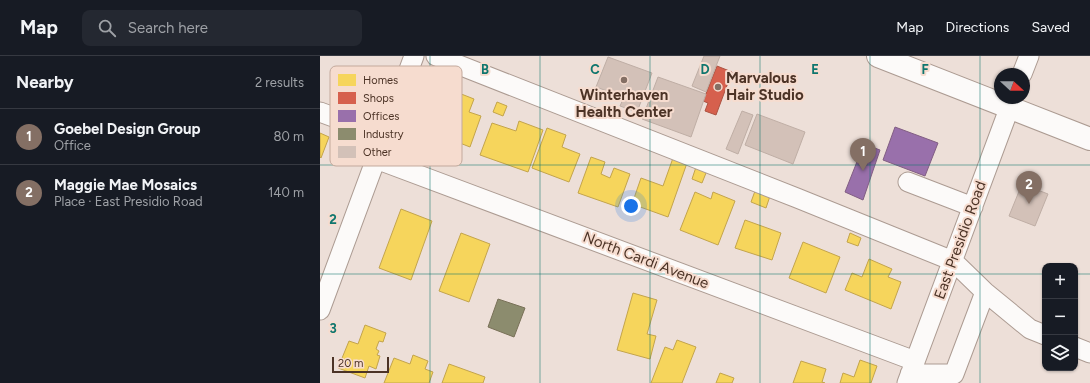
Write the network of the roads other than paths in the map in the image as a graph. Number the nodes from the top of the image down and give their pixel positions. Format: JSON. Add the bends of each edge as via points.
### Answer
{"nodes":[{"id":1,"x":414,"y":56,"type":"edge"},
{"id":2,"x":436,"y":56,"type":"edge"},
{"id":3,"x":878,"y":56,"type":"edge"},
{"id":4,"x":1029,"y":56,"type":"edge"},
{"id":5,"x":410,"y":66,"type":"edge"},
{"id":6,"x":461,"y":66,"type":"edge"},
{"id":7,"x":462,"y":66,"type":"edge"},
{"id":8,"x":1024,"y":68,"type":"edge"},
{"id":9,"x":994,"y":97,"type":"edge"},
{"id":10,"x":1011,"y":104,"type":"edge"},
{"id":11,"x":1013,"y":104,"type":"edge"},
{"id":12,"x":320,"y":112,"type":"edge"},
{"id":13,"x":330,"y":116,"type":"edge"},
{"id":14,"x":1090,"y":139,"type":"edge"},
{"id":15,"x":373,"y":166,"type":"edge"},
{"id":16,"x":394,"y":166,"type":"edge"},
{"id":17,"x":908,"y":182,"type":"dead end"},
{"id":18,"x":973,"y":207,"type":"junction"},
{"id":19,"x":952,"y":261,"type":"junction"},
{"id":20,"x":985,"y":292,"type":"junction"},
{"id":21,"x":320,"y":310,"type":"edge"},
{"id":22,"x":1042,"y":334,"type":"edge"},
{"id":23,"x":1078,"y":348,"type":"edge"},
{"id":24,"x":1090,"y":353,"type":"edge"},
{"id":25,"x":911,"y":373,"type":"edge"}],
"edges":[{"from":1,"to":5,"type":"street"},
{"from":2,"to":6,"type":"street"},
{"from":3,"to":9,"type":"main road"},
{"from":4,"to":8,"type":"street"},
{"from":7,"to":19,"type":"street"},
{"from":10,"to":18,"type":"street","name":"East Presidio Road"},
{"from":11,"to":14,"type":"main road"},
{"from":12,"to":13,"type":"street"},
{"from":15,"to":21,"type":"street"},
{"from":16,"to":25,"type":"street","name":"North Cardi Avenue"},
{"from":17,"to":18,"type":"street"},
{"from":18,"to":19,"type":"street","name":"East Presidio Road"},
{"from":19,"to":20,"type":"street"},
{"from":19,"to":25,"type":"street","name":"East Presidio Road"},
{"from":20,"to":22,"type":"street","via":[[1030,329]]},
{"from":20,"to":25,"type":"street","via":[[954,374]]},
{"from":23,"to":24,"type":"street"}]}
